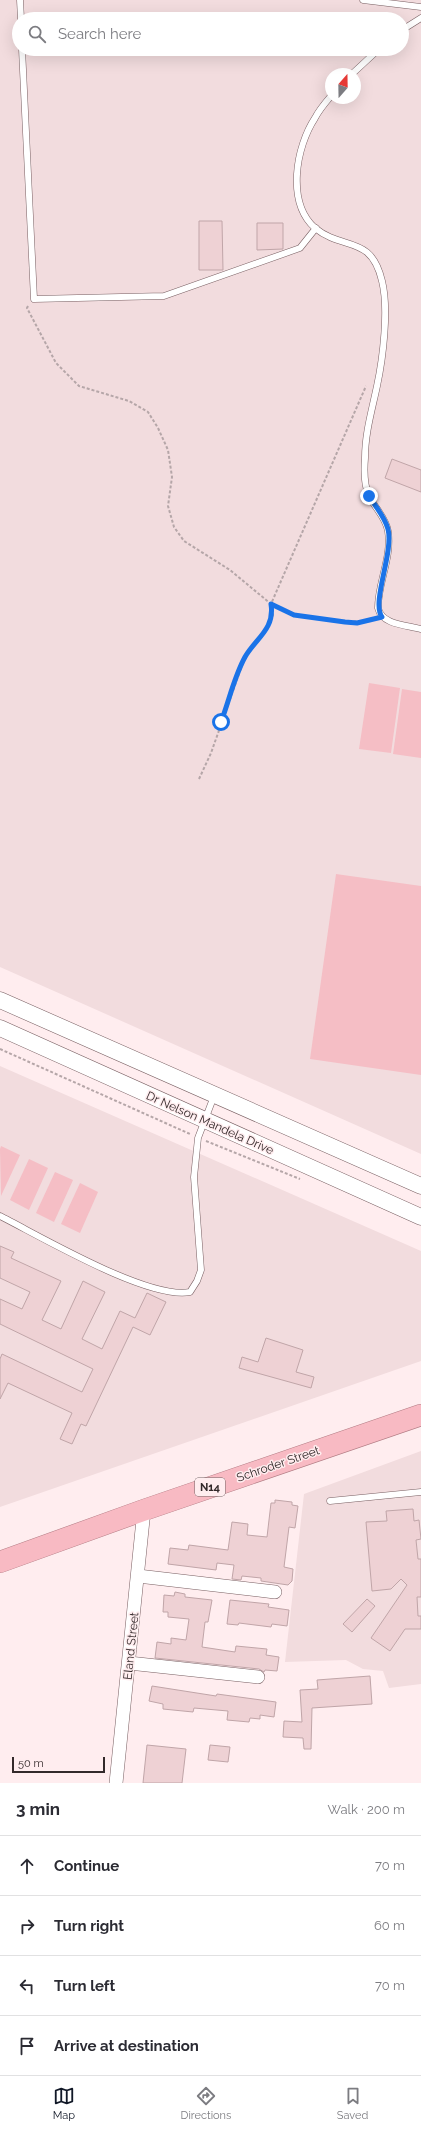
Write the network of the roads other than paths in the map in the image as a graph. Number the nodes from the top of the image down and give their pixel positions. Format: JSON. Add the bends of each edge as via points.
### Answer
{"nodes":[{"id":1,"x":20,"y":0,"type":"edge"},
{"id":2,"x":364,"y":0,"type":"edge"},
{"id":3,"x":421,"y":6,"type":"edge"},
{"id":4,"x":21,"y":12,"type":"edge"},
{"id":5,"x":421,"y":18,"type":"edge"},
{"id":6,"x":409,"y":25,"type":"edge"},
{"id":7,"x":22,"y":56,"type":"edge"},
{"id":8,"x":371,"y":56,"type":"edge"},
{"id":9,"x":358,"y":68,"type":"edge"},
{"id":10,"x":325,"y":104,"type":"edge"},
{"id":11,"x":316,"y":228,"type":"junction"},
{"id":12,"x":421,"y":629,"type":"edge"},
{"id":13,"x":0,"y":1000,"type":"edge"},
{"id":14,"x":0,"y":1028,"type":"edge"},
{"id":15,"x":214,"y":1096,"type":"junction"},
{"id":16,"x":205,"y":1120,"type":"junction"},
{"id":17,"x":421,"y":1186,"type":"edge"},
{"id":18,"x":0,"y":1216,"type":"edge"},
{"id":19,"x":421,"y":1217,"type":"edge"},
{"id":20,"x":421,"y":1415,"type":"edge"},
{"id":21,"x":421,"y":1492,"type":"edge"},
{"id":22,"x":330,"y":1501,"type":"dead end"},
{"id":23,"x":144,"y":1510,"type":"junction"},
{"id":24,"x":0,"y":1562,"type":"edge"},
{"id":25,"x":138,"y":1576,"type":"junction"},
{"id":26,"x":275,"y":1592,"type":"dead end"},
{"id":27,"x":129,"y":1663,"type":"junction"},
{"id":28,"x":258,"y":1677,"type":"dead end"},
{"id":29,"x":116,"y":1783,"type":"edge"}],
"edges":[{"from":1,"to":4,"type":"lane"},
{"from":2,"to":3,"type":"lane"},
{"from":5,"to":6,"type":"lane"},
{"from":7,"to":11,"type":"lane","via":[[34,299],[164,296],[300,248]]},
{"from":8,"to":9,"type":"lane"},
{"from":10,"to":11,"type":"lane","via":[[314,118],[299,158],[300,205],[307,219]]},
{"from":11,"to":12,"type":"lane","via":[[365,250],[377,264],[382,282],[383,341],[366,438],[365,458],[365,482],[369,496],[388,529],[387,562],[378,608],[382,617],[391,622]]},
{"from":13,"to":15,"type":"street"},
{"from":14,"to":16,"type":"street","name":"Dr Nelson Mandela Drive"},
{"from":15,"to":16,"type":"lane"},
{"from":15,"to":17,"type":"street"},
{"from":16,"to":18,"type":"lane","via":[[198,1138],[194,1177],[201,1270],[198,1281],[190,1292],[169,1292],[102,1268]]},
{"from":16,"to":19,"type":"street","name":"Dr Nelson Mandela Drive"},
{"from":20,"to":23,"type":"highway","name":"Schroder Street","number":"N14"},
{"from":21,"to":22,"type":"lane"},
{"from":23,"to":24,"type":"highway","name":"Schroder Street","number":"N14"},
{"from":23,"to":25,"type":"street","name":"Eland Street"},
{"from":25,"to":26,"type":"street"},
{"from":25,"to":27,"type":"street","name":"Eland Street"},
{"from":27,"to":28,"type":"street"},
{"from":27,"to":29,"type":"street","name":"Eland Street"}]}
